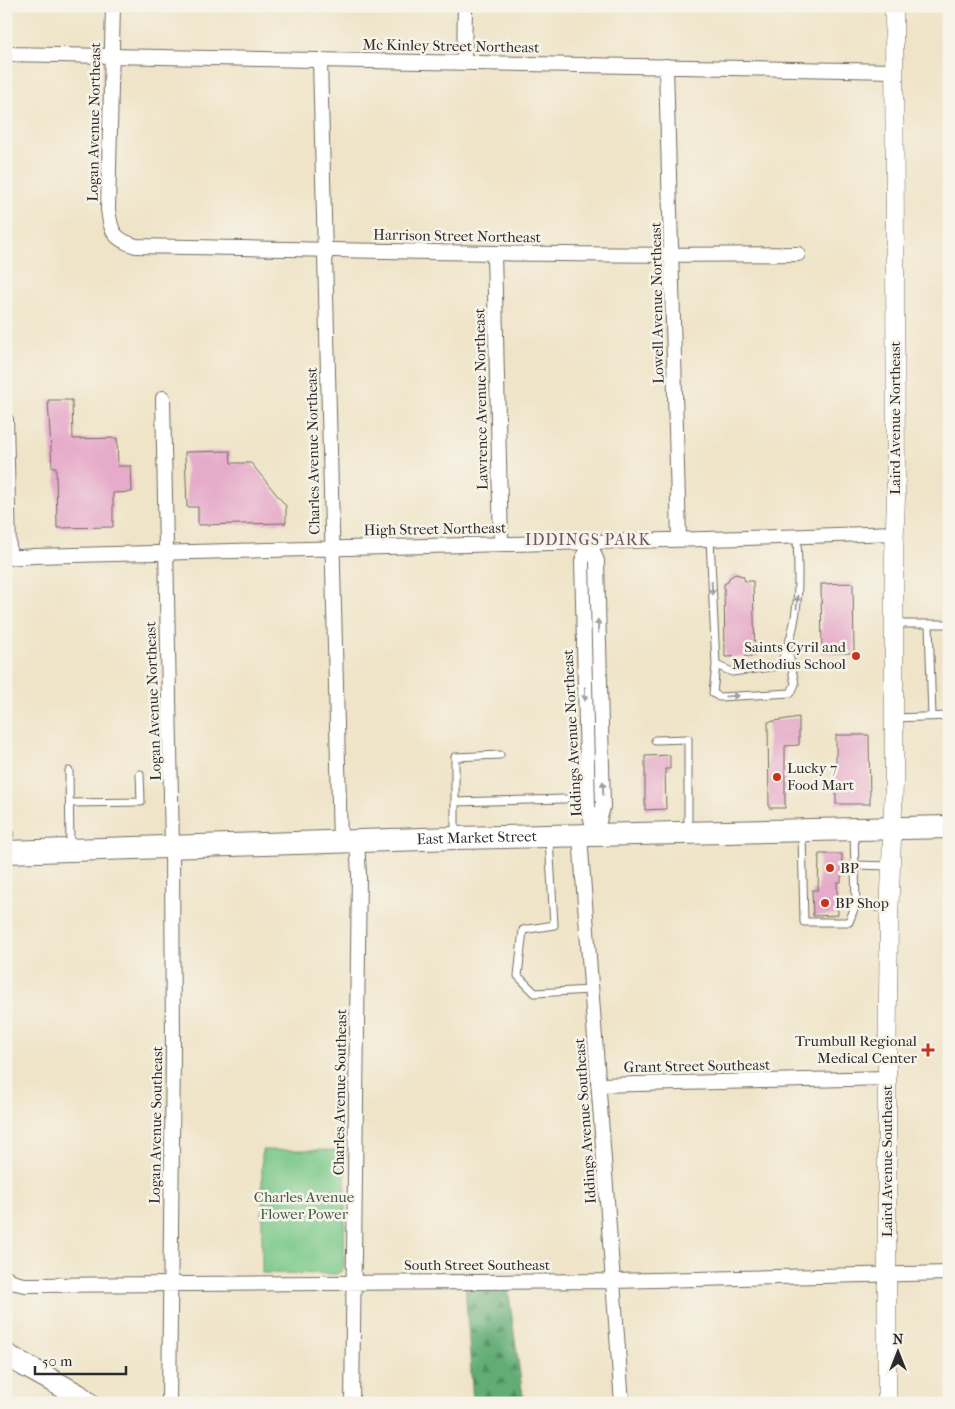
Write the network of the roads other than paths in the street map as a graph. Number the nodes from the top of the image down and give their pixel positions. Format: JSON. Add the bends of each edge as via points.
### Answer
{"nodes":[{"id":1,"x":113,"y":6,"type":"edge"},
{"id":2,"x":465,"y":6,"type":"edge"},
{"id":3,"x":894,"y":6,"type":"edge"},
{"id":4,"x":6,"y":54,"type":"edge"},
{"id":5,"x":112,"y":55,"type":"junction"},
{"id":6,"x":320,"y":60,"type":"junction"},
{"id":7,"x":464,"y":62,"type":"junction"},
{"id":8,"x":666,"y":66,"type":"junction"},
{"id":9,"x":894,"y":70,"type":"junction"},
{"id":10,"x":116,"y":237,"type":"joint"},
{"id":11,"x":324,"y":250,"type":"junction"},
{"id":12,"x":494,"y":253,"type":"junction"},
{"id":13,"x":798,"y":254,"type":"dead end"},
{"id":14,"x":671,"y":256,"type":"junction"},
{"id":15,"x":163,"y":398,"type":"dead end"},
{"id":16,"x":6,"y":420,"type":"edge"},
{"id":17,"x":895,"y":533,"type":"junction"},
{"id":18,"x":797,"y":536,"type":"junction"},
{"id":19,"x":679,"y":539,"type":"junction"},
{"id":20,"x":710,"y":539,"type":"junction"},
{"id":21,"x":589,"y":541,"type":"junction"},
{"id":22,"x":501,"y":543,"type":"junction"},
{"id":23,"x":332,"y":548,"type":"junction"},
{"id":24,"x":165,"y":553,"type":"junction"},
{"id":25,"x":6,"y":557,"type":"edge"},
{"id":26,"x":894,"y":624,"type":"junction"},
{"id":27,"x":929,"y":624,"type":"junction"},
{"id":28,"x":949,"y":624,"type":"edge"},
{"id":29,"x":788,"y":650,"type":"junction"},
{"id":30,"x":716,"y":665,"type":"junction"},
{"id":31,"x":949,"y":716,"type":"edge"},
{"id":32,"x":932,"y":717,"type":"junction"},
{"id":33,"x":894,"y":718,"type":"junction"},
{"id":34,"x":655,"y":740,"type":"dead end"},
{"id":35,"x":500,"y":754,"type":"dead end"},
{"id":36,"x":69,"y":771,"type":"dead end"},
{"id":37,"x":140,"y":774,"type":"dead end"},
{"id":38,"x":564,"y":799,"type":"dead end"},
{"id":39,"x":455,"y":802,"type":"junction"},
{"id":40,"x":70,"y":803,"type":"junction"},
{"id":41,"x":949,"y":828,"type":"edge"},
{"id":42,"x":892,"y":829,"type":"junction"},
{"id":43,"x":854,"y":830,"type":"junction"},
{"id":44,"x":802,"y":831,"type":"junction"},
{"id":45,"x":688,"y":834,"type":"junction"},
{"id":46,"x":588,"y":836,"type":"junction"},
{"id":47,"x":549,"y":837,"type":"junction"},
{"id":48,"x":455,"y":838,"type":"junction"},
{"id":49,"x":348,"y":841,"type":"junction"},
{"id":50,"x":172,"y":848,"type":"junction"},
{"id":51,"x":70,"y":850,"type":"junction"},
{"id":52,"x":6,"y":852,"type":"edge"},
{"id":53,"x":855,"y":865,"type":"junction"},
{"id":54,"x":891,"y":866,"type":"junction"},
{"id":55,"x":856,"y":904,"type":"junction"},
{"id":56,"x":890,"y":910,"type":"junction"},
{"id":57,"x":591,"y":990,"type":"junction"},
{"id":58,"x":887,"y":1078,"type":"junction"},
{"id":59,"x":598,"y":1085,"type":"junction"},
{"id":60,"x":949,"y":1272,"type":"edge"},
{"id":61,"x":887,"y":1274,"type":"junction"},
{"id":62,"x":7,"y":1278,"type":"edge"},
{"id":63,"x":613,"y":1281,"type":"junction"},
{"id":64,"x":354,"y":1282,"type":"junction"},
{"id":65,"x":170,"y":1283,"type":"junction"},
{"id":66,"x":6,"y":1355,"type":"edge"},
{"id":67,"x":166,"y":1401,"type":"edge"},
{"id":68,"x":88,"y":1403,"type":"edge"},
{"id":69,"x":352,"y":1403,"type":"edge"},
{"id":70,"x":622,"y":1403,"type":"edge"},
{"id":71,"x":887,"y":1403,"type":"edge"}],
"edges":[{"from":1,"to":5,"type":"street","name":"Logan Avenue Northeast"},
{"from":2,"to":7,"type":"street"},
{"from":3,"to":9,"type":"street","name":"Laird Avenue Northeast"},
{"from":4,"to":5,"type":"street","name":"Mc Kinley Street Northeast"},
{"from":5,"to":6,"type":"street","name":"Mc Kinley Street Northeast"},
{"from":5,"to":10,"type":"street","name":"Logan Avenue Northeast","via":[[108,209],[110,226]]},
{"from":6,"to":7,"type":"street","name":"Mc Kinley Street Northeast"},
{"from":6,"to":11,"type":"street","name":"Charles Avenue Northeast"},
{"from":7,"to":8,"type":"street","name":"Mc Kinley Street Northeast"},
{"from":8,"to":9,"type":"street","name":"Mc Kinley Street Northeast"},
{"from":8,"to":14,"type":"street","name":"Lowell Avenue Northeast"},
{"from":9,"to":17,"type":"street","name":"Laird Avenue Northeast"},
{"from":10,"to":11,"type":"street","name":"Harrison Street Northeast","via":[[136,246]]},
{"from":11,"to":12,"type":"street","name":"Harrison Street Northeast"},
{"from":11,"to":23,"type":"street","name":"Charles Avenue Northeast"},
{"from":12,"to":14,"type":"street","name":"Harrison Street Northeast"},
{"from":12,"to":22,"type":"street","name":"Lawrence Avenue Northeast"},
{"from":13,"to":14,"type":"street","name":"Harrison Street Northeast"},
{"from":14,"to":19,"type":"street","name":"Lowell Avenue Northeast"},
{"from":15,"to":24,"type":"street","name":"Logan Avenue Northeast"},
{"from":16,"to":25,"type":"street","via":[[9,552]]},
{"from":17,"to":18,"type":"street","name":"High Street Northeast"},
{"from":17,"to":26,"type":"street","name":"Laird Avenue Northeast"},
{"from":18,"to":20,"type":"street","name":"High Street Northeast"},
{"from":29,"to":18,"type":"lane","one_way":true,"via":[[797,616]]},
{"from":19,"to":20,"type":"street","name":"High Street Northeast"},
{"from":19,"to":21,"type":"street","name":"High Street Northeast"},
{"from":20,"to":30,"type":"lane","one_way":true},
{"from":21,"to":22,"type":"street","name":"High Street Northeast"},
{"from":21,"to":46,"type":"street","name":"Iddings Avenue Northeast","via":[[597,561],[603,807]]},
{"from":22,"to":23,"type":"street","name":"High Street Northeast"},
{"from":23,"to":24,"type":"street","name":"High Street Northeast"},
{"from":23,"to":49,"type":"street","name":"Charles Avenue Northeast"},
{"from":24,"to":25,"type":"street","name":"High Street Northeast"},
{"from":24,"to":50,"type":"street","name":"Logan Avenue Northeast"},
{"from":26,"to":27,"type":"lane"},
{"from":26,"to":33,"type":"street","name":"Laird Avenue Northeast"},
{"from":27,"to":28,"type":"lane"},
{"from":27,"to":32,"type":"lane"},
{"from":29,"to":30,"type":"lane","via":[[779,666],[732,672]]},
{"from":30,"to":29,"type":"lane","one_way":true,"via":[[713,693],[719,697],[791,693],[795,684]]},
{"from":31,"to":32,"type":"lane"},
{"from":32,"to":33,"type":"lane"},
{"from":33,"to":42,"type":"street","name":"Laird Avenue Northeast"},
{"from":34,"to":45,"type":"lane","via":[[688,739]]},
{"from":35,"to":39,"type":"lane","via":[[455,757]]},
{"from":36,"to":40,"type":"lane"},
{"from":37,"to":40,"type":"lane","via":[[141,802]]},
{"from":38,"to":39,"type":"lane"},
{"from":39,"to":48,"type":"lane"},
{"from":40,"to":51,"type":"lane"},
{"from":41,"to":42,"type":"main road","name":"East Market Street"},
{"from":42,"to":43,"type":"main road","name":"East Market Street"},
{"from":42,"to":54,"type":"street","name":"Laird Avenue Southeast"},
{"from":43,"to":44,"type":"main road","name":"East Market Street"},
{"from":43,"to":53,"type":"lane"},
{"from":44,"to":45,"type":"main road","name":"East Market Street"},
{"from":44,"to":55,"type":"lane","via":[[804,922],[849,922]]},
{"from":45,"to":46,"type":"main road","name":"East Market Street"},
{"from":46,"to":47,"type":"main road","name":"East Market Street"},
{"from":46,"to":57,"type":"street","name":"Iddings Avenue Southeast"},
{"from":47,"to":48,"type":"main road","name":"East Market Street"},
{"from":47,"to":57,"type":"lane","via":[[554,925],[523,930],[518,976],[535,994]]},
{"from":48,"to":49,"type":"main road","name":"East Market Street"},
{"from":49,"to":50,"type":"main road","name":"East Market Street"},
{"from":49,"to":64,"type":"street","name":"Charles Avenue Southeast","via":[[358,875]]},
{"from":50,"to":51,"type":"main road","name":"East Market Street"},
{"from":50,"to":65,"type":"street","name":"Logan Avenue Southeast"},
{"from":51,"to":52,"type":"main road","name":"East Market Street"},
{"from":53,"to":54,"type":"lane"},
{"from":53,"to":55,"type":"lane"},
{"from":54,"to":56,"type":"street","name":"Laird Avenue Southeast"},
{"from":55,"to":56,"type":"lane"},
{"from":56,"to":58,"type":"street","name":"Laird Avenue Southeast"},
{"from":57,"to":59,"type":"street","name":"Iddings Avenue Southeast"},
{"from":58,"to":59,"type":"street","name":"Grant Street Southeast"},
{"from":58,"to":61,"type":"street","name":"Laird Avenue Southeast"},
{"from":59,"to":63,"type":"street","name":"Iddings Avenue Southeast"},
{"from":60,"to":61,"type":"street","name":"South Street Southeast"},
{"from":61,"to":63,"type":"street","name":"South Street Southeast"},
{"from":61,"to":71,"type":"street","name":"Laird Avenue Southeast"},
{"from":62,"to":65,"type":"street","name":"South Street Southeast","via":[[25,1285]]},
{"from":63,"to":64,"type":"street","name":"South Street Southeast"},
{"from":63,"to":70,"type":"street","name":"Iddings Avenue Southeast"},
{"from":64,"to":65,"type":"street","name":"South Street Southeast"},
{"from":64,"to":69,"type":"street","name":"Charles Avenue Southeast"},
{"from":65,"to":67,"type":"street","name":"Logan Avenue Southeast"},
{"from":66,"to":68,"type":"main road"}]}
